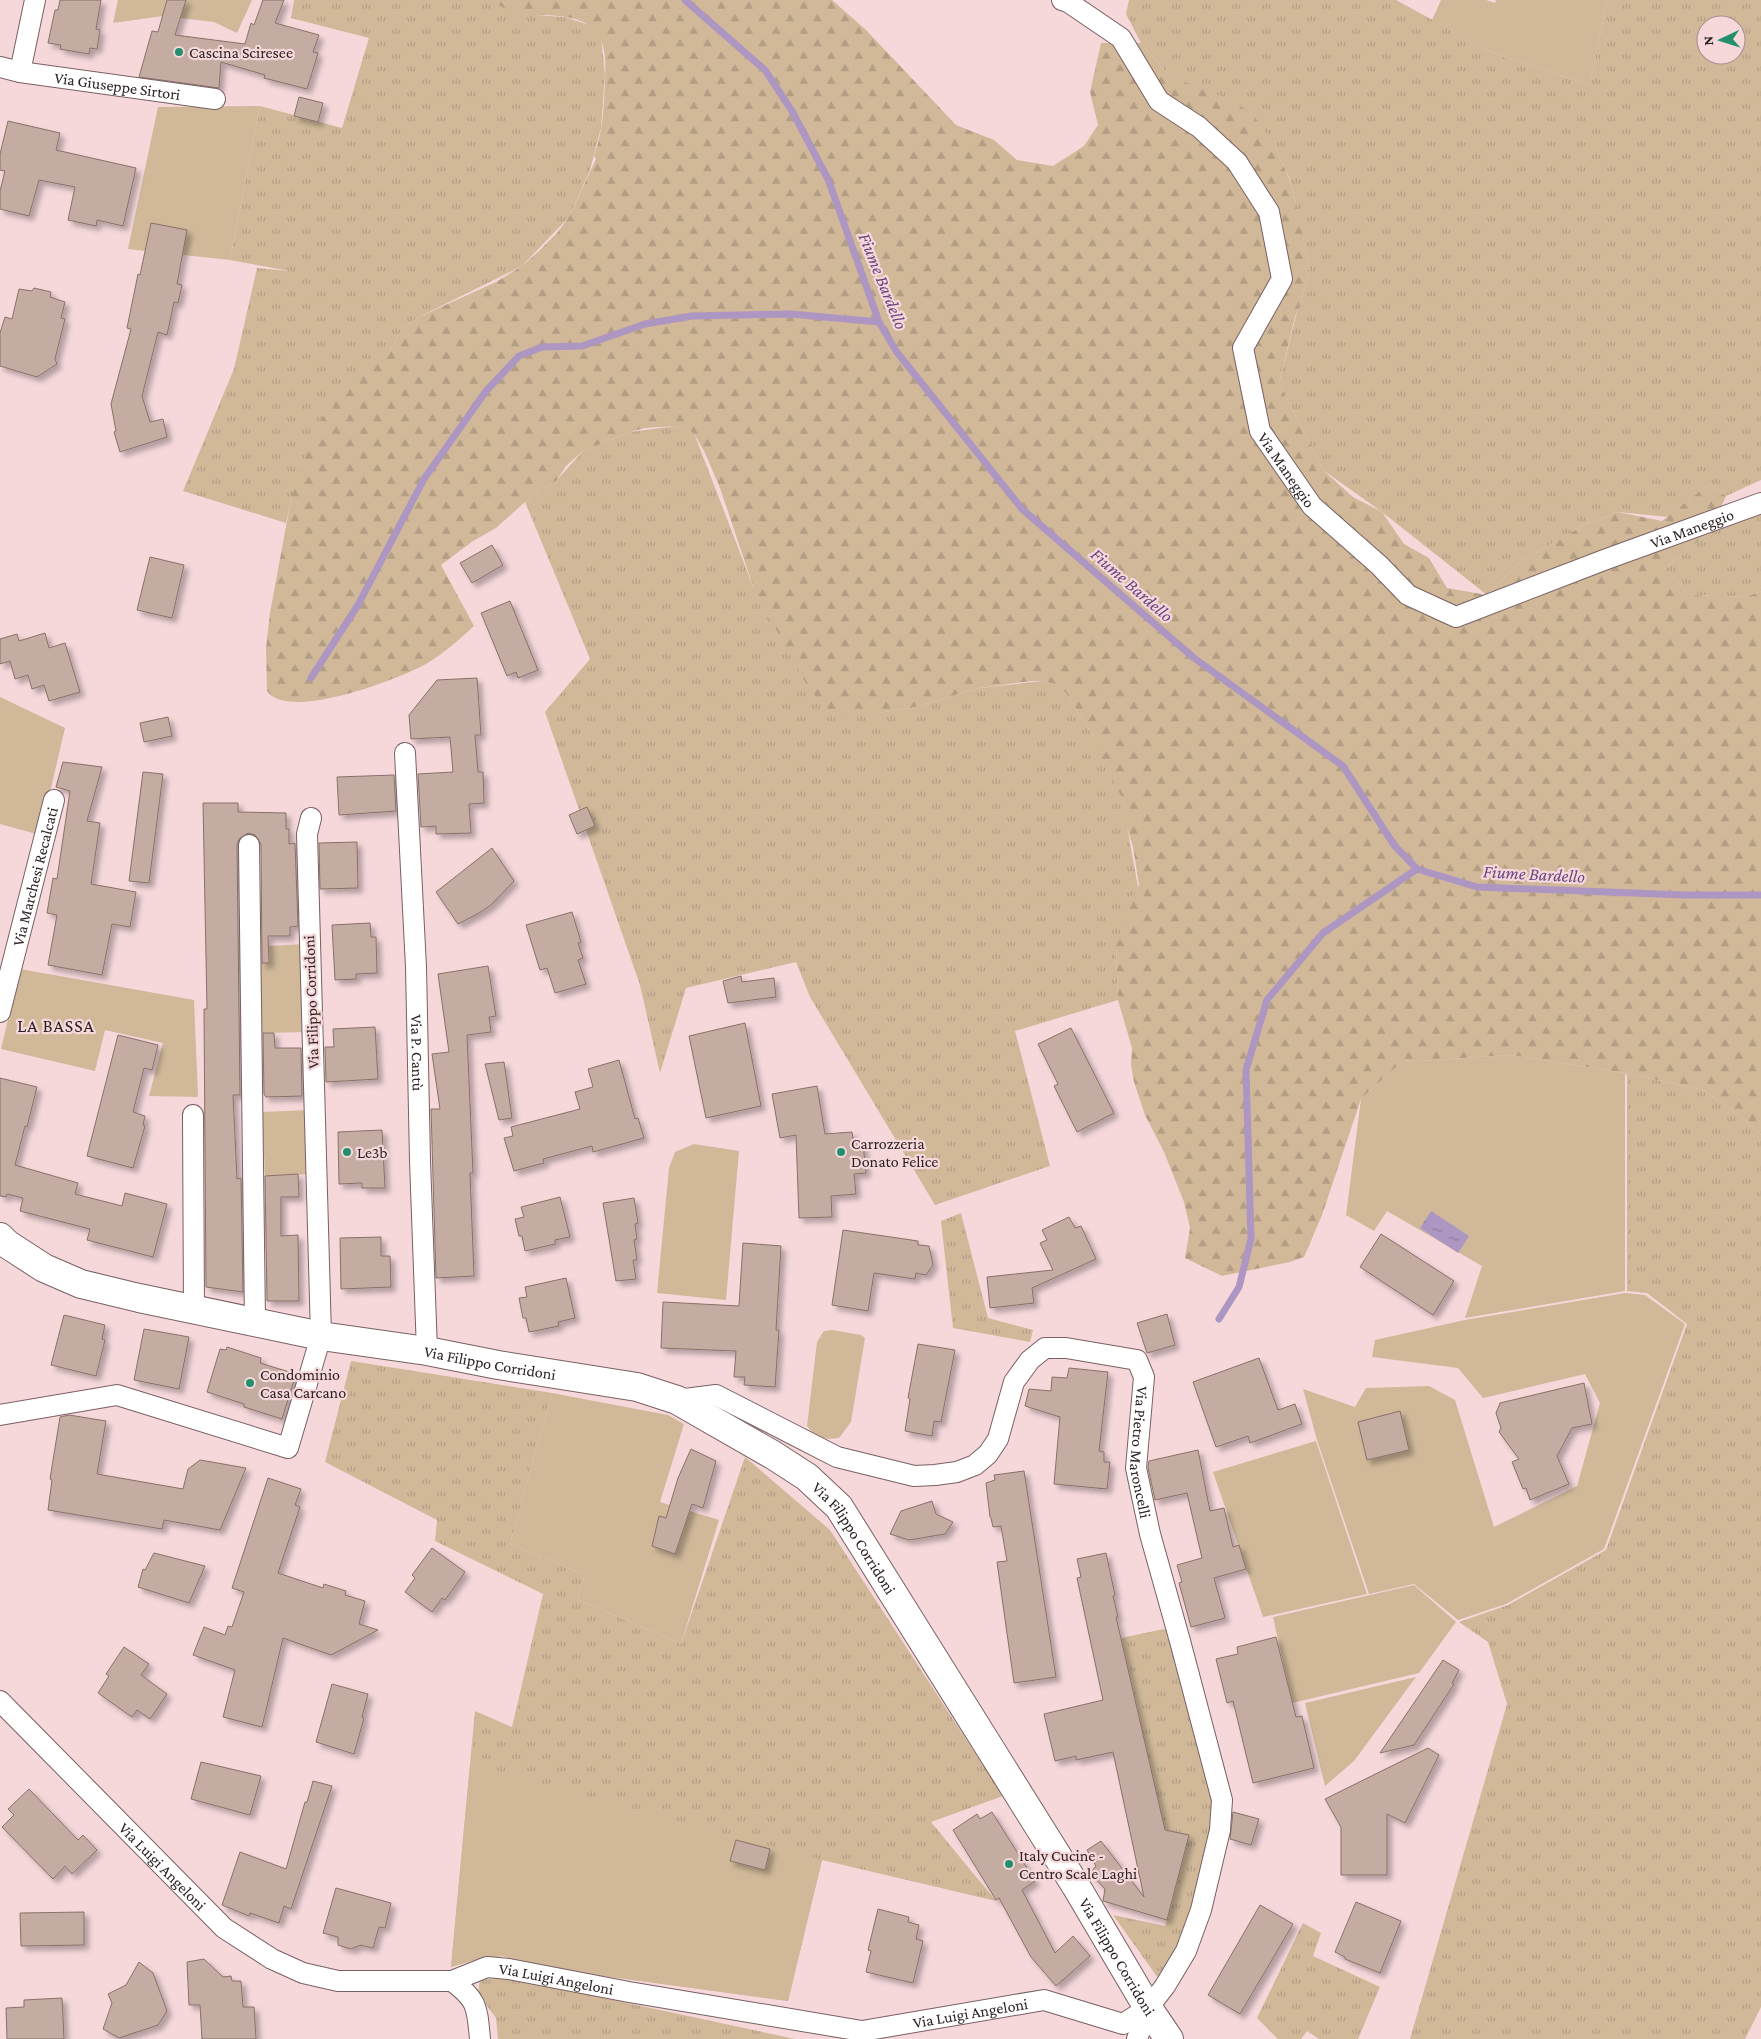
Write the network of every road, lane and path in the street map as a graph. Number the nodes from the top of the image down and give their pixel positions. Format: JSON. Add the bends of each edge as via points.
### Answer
{"nodes":[{"id":1,"x":35,"y":0,"type":"edge"},
{"id":2,"x":1062,"y":0,"type":"edge"},
{"id":3,"x":0,"y":67,"type":"edge"},
{"id":4,"x":20,"y":72,"type":"junction"},
{"id":5,"x":215,"y":99,"type":"dead end"},
{"id":6,"x":1761,"y":503,"type":"edge"},
{"id":7,"x":405,"y":753,"type":"dead end"},
{"id":8,"x":54,"y":800,"type":"dead end"},
{"id":9,"x":311,"y":818,"type":"dead end"},
{"id":10,"x":249,"y":845,"type":"dead end"},
{"id":11,"x":0,"y":1012,"type":"edge"},
{"id":12,"x":193,"y":1115,"type":"dead end"},
{"id":13,"x":0,"y":1237,"type":"edge"},
{"id":14,"x":194,"y":1310,"type":"junction"},
{"id":15,"x":255,"y":1322,"type":"junction"},
{"id":16,"x":321,"y":1336,"type":"junction"},
{"id":17,"x":427,"y":1351,"type":"junction"},
{"id":18,"x":677,"y":1400,"type":"junction"},
{"id":19,"x":0,"y":1415,"type":"edge"},
{"id":20,"x":0,"y":1701,"type":"edge"},
{"id":21,"x":452,"y":1981,"type":"junction"},
{"id":22,"x":1148,"y":2008,"type":"junction"},
{"id":23,"x":480,"y":2039,"type":"edge"},
{"id":24,"x":1137,"y":2039,"type":"edge"},
{"id":25,"x":1169,"y":2039,"type":"edge"}],
"edges":[{"from":1,"to":4,"type":"street"},
{"from":2,"to":6,"type":"street","name":"Via Maneggio","via":[[1121,38],[1159,101],[1199,127],[1237,162],[1269,212],[1282,279],[1243,348],[1260,431],[1312,506],[1408,595],[1456,617]]},
{"from":3,"to":4,"type":"street","name":"Via Giuseppe Sirtori"},
{"from":4,"to":5,"type":"street","name":"Via Giuseppe Sirtori"},
{"from":7,"to":17,"type":"street","name":"Via P. Cantù","via":[[416,967]]},
{"from":8,"to":11,"type":"street","name":"Via Marchesi Recalcati"},
{"from":9,"to":16,"type":"street","name":"Via Filippo Corridoni","via":[[307,834]]},
{"from":10,"to":15,"type":"street"},
{"from":12,"to":14,"type":"street"},
{"from":13,"to":14,"type":"street","name":"Via Filippo Corridoni","via":[[44,1268],[81,1284]]},
{"from":14,"to":15,"type":"street","name":"Via Filippo Corridoni"},
{"from":15,"to":16,"type":"street","name":"Via Filippo Corridoni"},
{"from":16,"to":17,"type":"street","name":"Via Filippo Corridoni"},
{"from":16,"to":19,"type":"street","via":[[288,1448],[117,1394]]},
{"from":17,"to":18,"type":"street","name":"Via Filippo Corridoni","via":[[637,1387]]},
{"from":18,"to":22,"type":"street","name":"Via Filippo Corridoni","via":[[807,1477],[839,1507],[1076,1886]]},
{"from":18,"to":22,"type":"street","name":"Via Pietro Maroncelli","via":[[716,1395],[837,1457],[914,1476],[935,1476],[975,1465],[988,1454],[998,1439],[1014,1382],[1030,1360],[1045,1348],[1066,1348],[1137,1360],[1144,1377],[1136,1468],[1150,1534],[1222,1800],[1220,1830],[1201,1910],[1186,1951]]},
{"from":20,"to":21,"type":"street","name":"Via Luigi Angeloni","via":[[224,1928],[272,1958],[303,1972],[338,1981]]},
{"from":21,"to":22,"type":"street","name":"Via Luigi Angeloni","via":[[487,1968],[508,1969],[862,2031],[1044,2000],[1122,2024]]},
{"from":21,"to":23,"type":"street","via":[[467,1992],[477,2008]]},
{"from":22,"to":24,"type":"street"},
{"from":22,"to":25,"type":"street","name":"Via Filippo Corridoni"}]}
